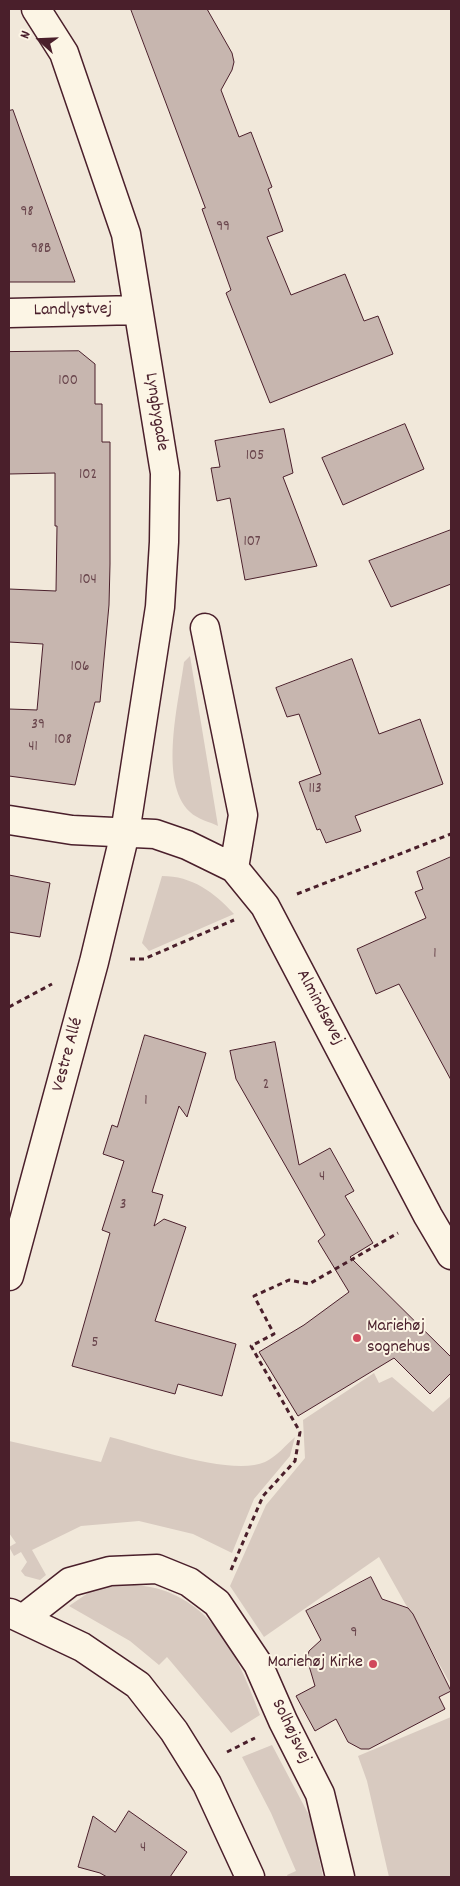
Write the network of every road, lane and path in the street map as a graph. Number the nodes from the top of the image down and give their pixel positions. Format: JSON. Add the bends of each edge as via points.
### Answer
{"nodes":[{"id":1,"x":36,"y":9,"type":"edge"},
{"id":2,"x":138,"y":310,"type":"junction"},
{"id":3,"x":9,"y":313,"type":"edge"},
{"id":4,"x":205,"y":628,"type":"dead end"},
{"id":5,"x":9,"y":820,"type":"edge"},
{"id":6,"x":125,"y":833,"type":"junction"},
{"id":7,"x":234,"y":868,"type":"junction"},
{"id":8,"x":428,"y":1216,"type":"junction"},
{"id":9,"x":451,"y":1255,"type":"edge"},
{"id":10,"x":9,"y":1276,"type":"edge"},
{"id":11,"x":217,"y":1603,"type":"junction"},
{"id":12,"x":17,"y":1616,"type":"edge"},
{"id":13,"x":262,"y":1735,"type":"dead end"},
{"id":14,"x":240,"y":1744,"type":"dead end"},
{"id":15,"x":250,"y":1877,"type":"edge"},
{"id":16,"x":340,"y":1877,"type":"edge"}],
"edges":[{"from":1,"to":2,"type":"street","name":"Lyngbygade","via":[[64,53],[123,225]]},
{"from":2,"to":3,"type":"street","name":"Landlystvej"},
{"from":2,"to":6,"type":"street","name":"Lyngbygade","via":[[165,473],[164,542],[160,607]]},
{"from":4,"to":7,"type":"street","via":[[242,815]]},
{"from":5,"to":6,"type":"street","name":"Almindsøvej","via":[[72,830]]},
{"from":6,"to":7,"type":"street","name":"Almindsøvej","via":[[154,834],[187,845]]},
{"from":6,"to":10,"type":"street","name":"Vestre Allé","via":[[94,962]]},
{"from":7,"to":8,"type":"street","name":"Almindsøvej","via":[[265,906]]},
{"from":8,"to":9,"type":"street","name":"Almindsøvej"},
{"from":8,"to":11,"type":"path","via":[[309,1284],[289,1280],[254,1296],[274,1334],[252,1346],[300,1432],[295,1461],[263,1496]]},
{"from":11,"to":12,"type":"street","name":"Solhøjsvej","via":[[189,1582],[157,1569],[110,1570],[70,1582]]},
{"from":11,"to":16,"type":"street","name":"Solhøjsvej","via":[[258,1664],[320,1794]]},
{"from":12,"to":15,"type":"street","name":"Solhøjsvej","via":[[82,1647],[138,1684],[174,1731],[208,1784]]},
{"from":13,"to":14,"type":"path"}]}
